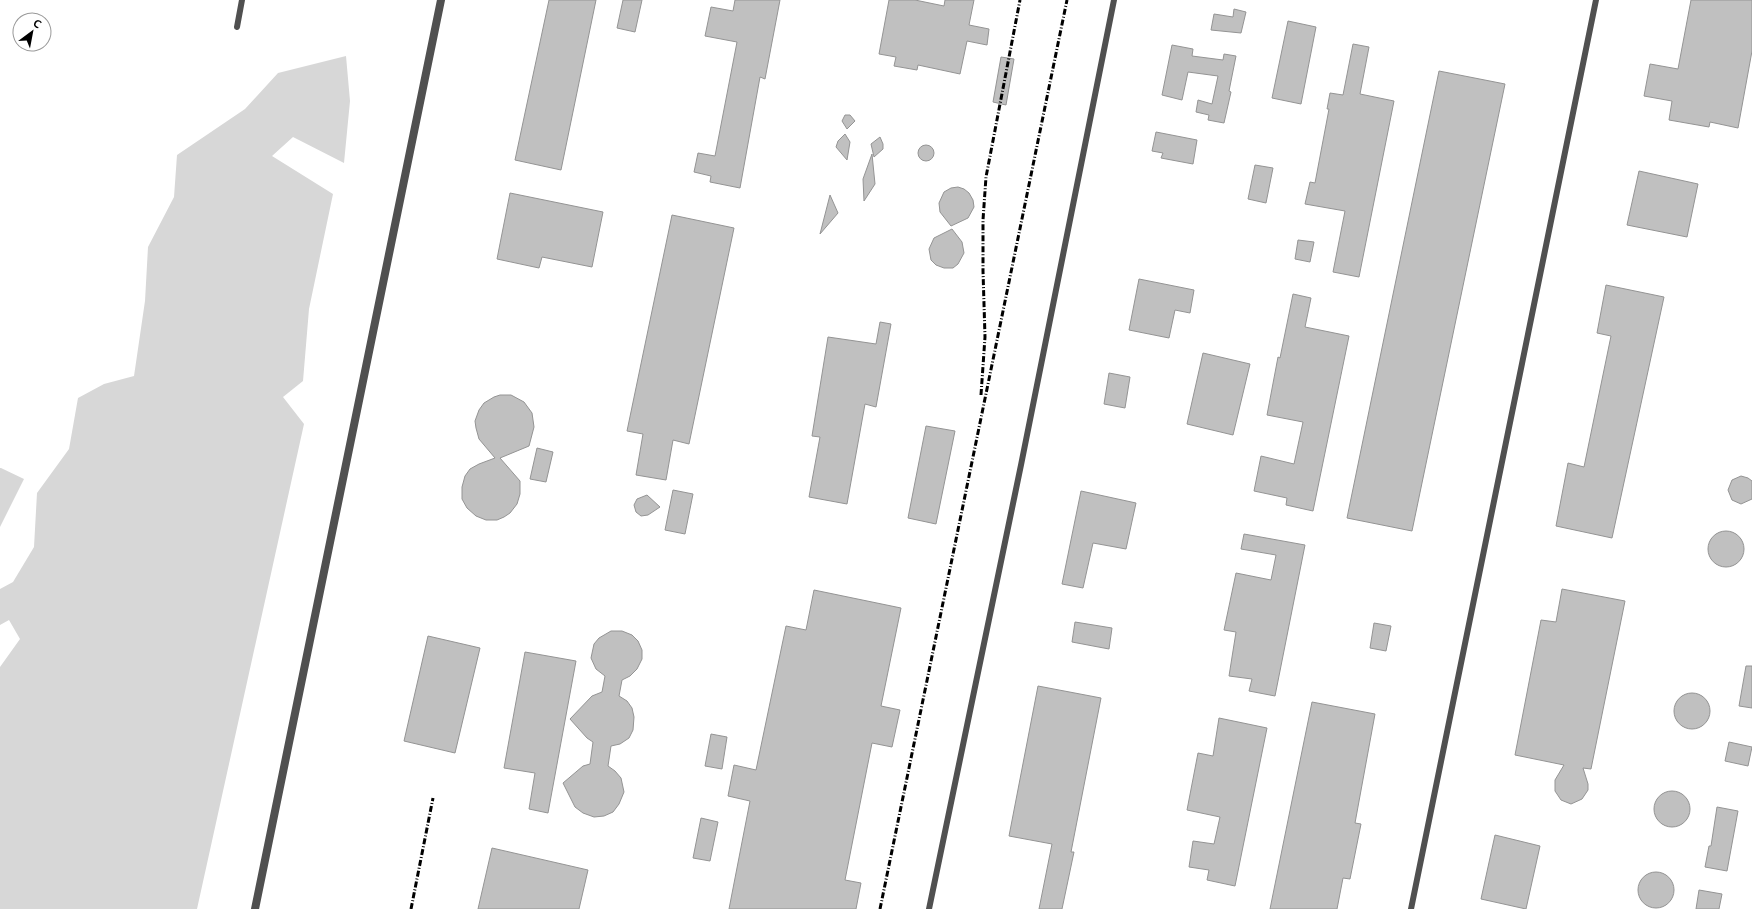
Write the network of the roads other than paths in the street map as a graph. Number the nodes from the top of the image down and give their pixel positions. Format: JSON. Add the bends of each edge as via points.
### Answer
{"nodes":[{"id":1,"x":242,"y":0,"type":"edge"},
{"id":2,"x":441,"y":0,"type":"edge"},
{"id":3,"x":1114,"y":0,"type":"edge"},
{"id":4,"x":1596,"y":0,"type":"edge"},
{"id":5,"x":237,"y":27,"type":"dead end"},
{"id":6,"x":255,"y":909,"type":"edge"},
{"id":7,"x":929,"y":909,"type":"edge"},
{"id":8,"x":1411,"y":909,"type":"edge"}],
"edges":[{"from":1,"to":5,"type":"lane"},
{"from":2,"to":6,"type":"street"},
{"from":3,"to":7,"type":"lane"},
{"from":4,"to":8,"type":"lane"}]}
